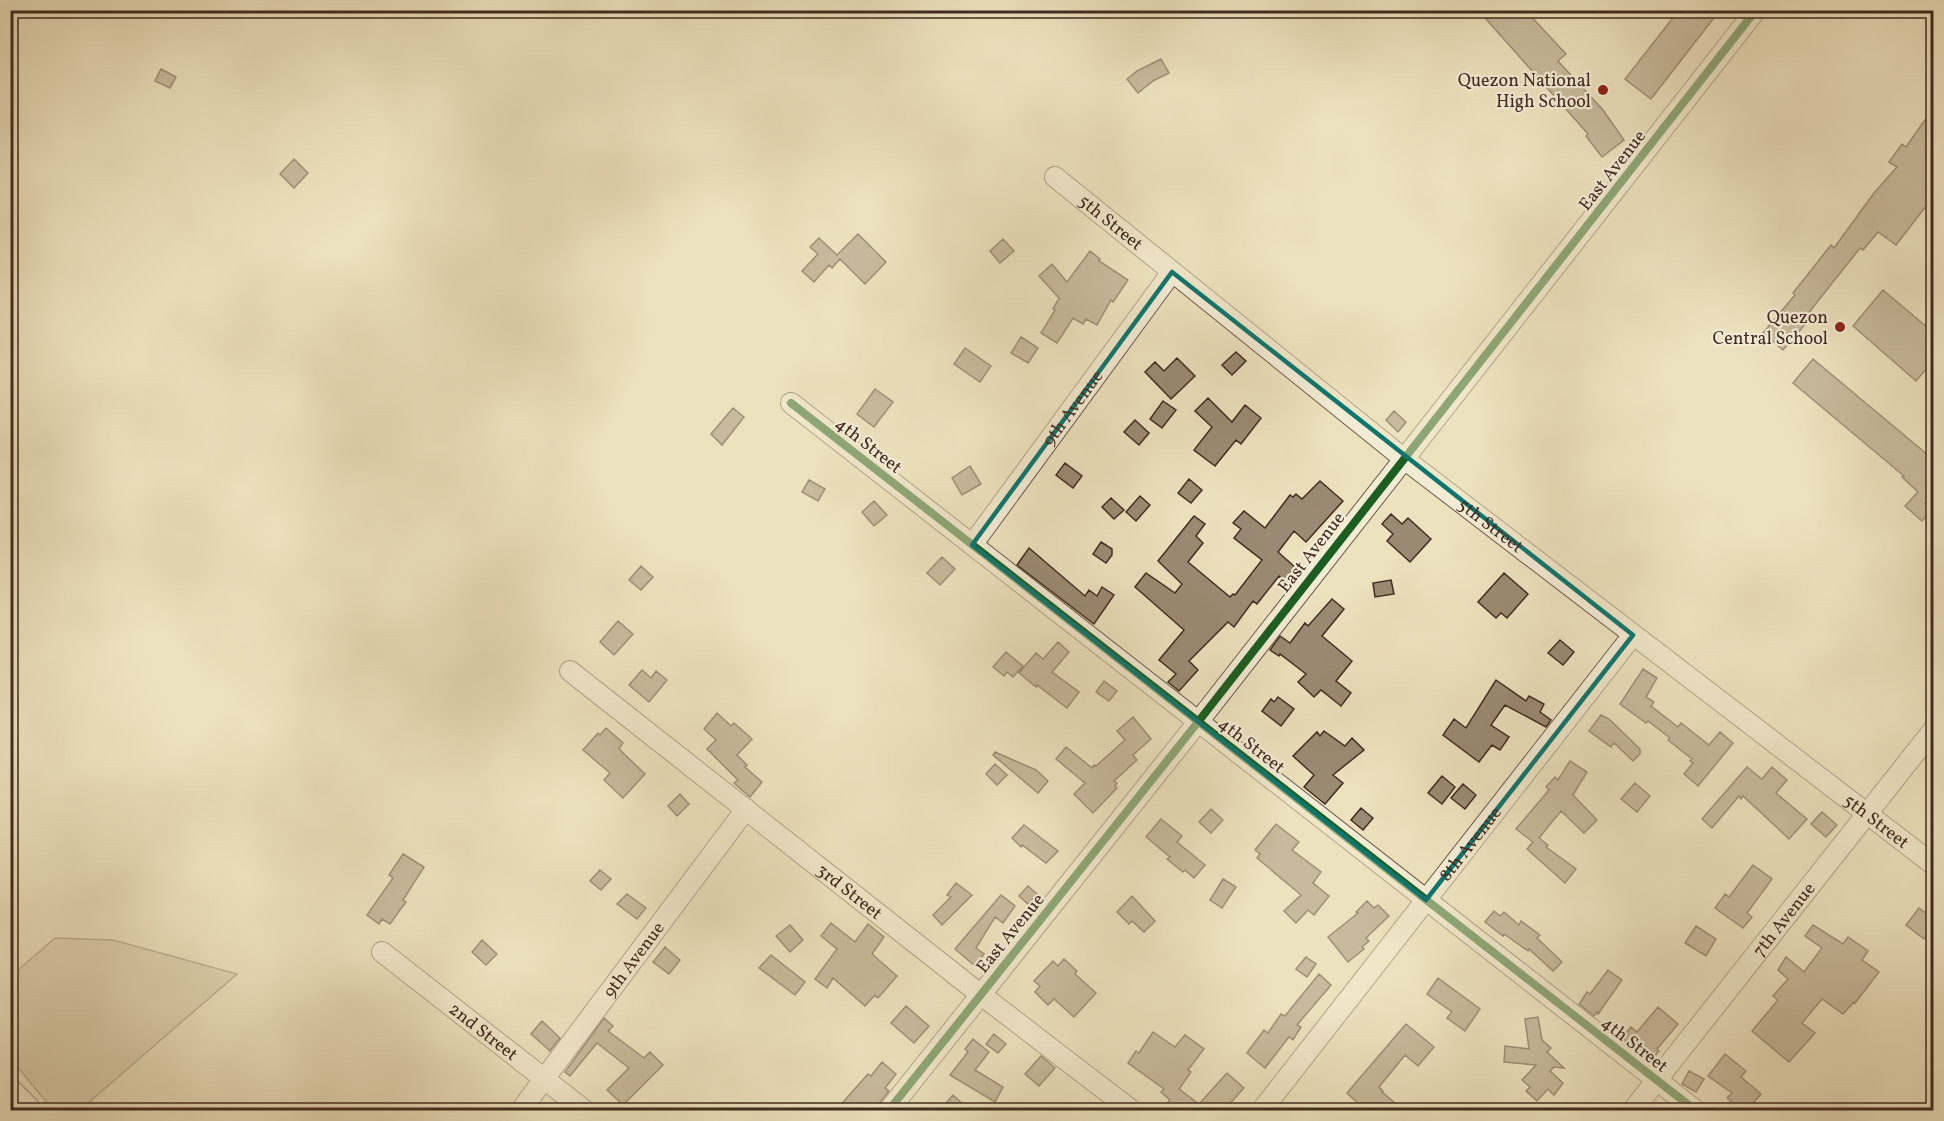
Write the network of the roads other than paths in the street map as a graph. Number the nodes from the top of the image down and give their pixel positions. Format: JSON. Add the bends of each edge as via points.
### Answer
{"nodes":[{"id":1,"x":1756,"y":10,"type":"edge"},
{"id":2,"x":1054,"y":177,"type":"dead end"},
{"id":3,"x":1172,"y":272,"type":"junction"},
{"id":4,"x":791,"y":403,"type":"dead end"},
{"id":5,"x":1403,"y":458,"type":"junction"},
{"id":6,"x":972,"y":545,"type":"junction"},
{"id":7,"x":1633,"y":635,"type":"junction"},
{"id":8,"x":570,"y":671,"type":"dead end"},
{"id":9,"x":1198,"y":722,"type":"junction"},
{"id":10,"x":1934,"y":729,"type":"edge"},
{"id":11,"x":746,"y":809,"type":"junction"},
{"id":12,"x":1867,"y":814,"type":"junction"},
{"id":13,"x":1934,"y":865,"type":"edge"},
{"id":14,"x":1426,"y":900,"type":"junction"},
{"id":15,"x":382,"y":952,"type":"dead end"},
{"id":16,"x":980,"y":994,"type":"junction"},
{"id":17,"x":544,"y":1079,"type":"junction"},
{"id":18,"x":1656,"y":1080,"type":"junction"},
{"id":19,"x":10,"y":1093,"type":"edge"},
{"id":20,"x":27,"y":1110,"type":"edge"},
{"id":21,"x":520,"y":1110,"type":"edge"},
{"id":22,"x":584,"y":1110,"type":"edge"},
{"id":23,"x":889,"y":1110,"type":"edge"},
{"id":24,"x":1131,"y":1110,"type":"edge"},
{"id":25,"x":1262,"y":1110,"type":"edge"},
{"id":26,"x":1633,"y":1110,"type":"edge"},
{"id":27,"x":1695,"y":1110,"type":"edge"}],
"edges":[{"from":1,"to":5,"type":"street","name":"East Avenue"},
{"from":2,"to":3,"type":"street","name":"5th Street"},
{"from":3,"to":5,"type":"street","name":"5th Street"},
{"from":3,"to":6,"type":"street","name":"9th Avenue"},
{"from":4,"to":6,"type":"street","name":"4th Street"},
{"from":5,"to":7,"type":"street","name":"5th Street"},
{"from":5,"to":9,"type":"street","name":"East Avenue"},
{"from":6,"to":9,"type":"street","name":"4th Street"},
{"from":7,"to":12,"type":"street","name":"5th Street"},
{"from":7,"to":14,"type":"street","name":"8th Avenue"},
{"from":8,"to":11,"type":"street","name":"3rd Street"},
{"from":9,"to":14,"type":"street","name":"4th Street"},
{"from":9,"to":16,"type":"street","name":"East Avenue"},
{"from":10,"to":12,"type":"street","name":"7th Avenue"},
{"from":11,"to":16,"type":"street","name":"3rd Street"},
{"from":11,"to":17,"type":"street","name":"9th Avenue"},
{"from":12,"to":13,"type":"street","name":"5th Street"},
{"from":12,"to":18,"type":"street","name":"7th Avenue"},
{"from":14,"to":18,"type":"street","name":"4th Street"},
{"from":14,"to":25,"type":"street","name":"8th Avenue"},
{"from":15,"to":17,"type":"street","name":"2nd Street"},
{"from":16,"to":23,"type":"street","name":"East Avenue"},
{"from":16,"to":24,"type":"street","name":"3rd Street"},
{"from":17,"to":21,"type":"street","name":"9th Avenue"},
{"from":17,"to":22,"type":"street","name":"2nd Street"},
{"from":18,"to":26,"type":"street","name":"7th Avenue"},
{"from":18,"to":27,"type":"street","name":"4th Street"},
{"from":19,"to":20,"type":"street"}]}
